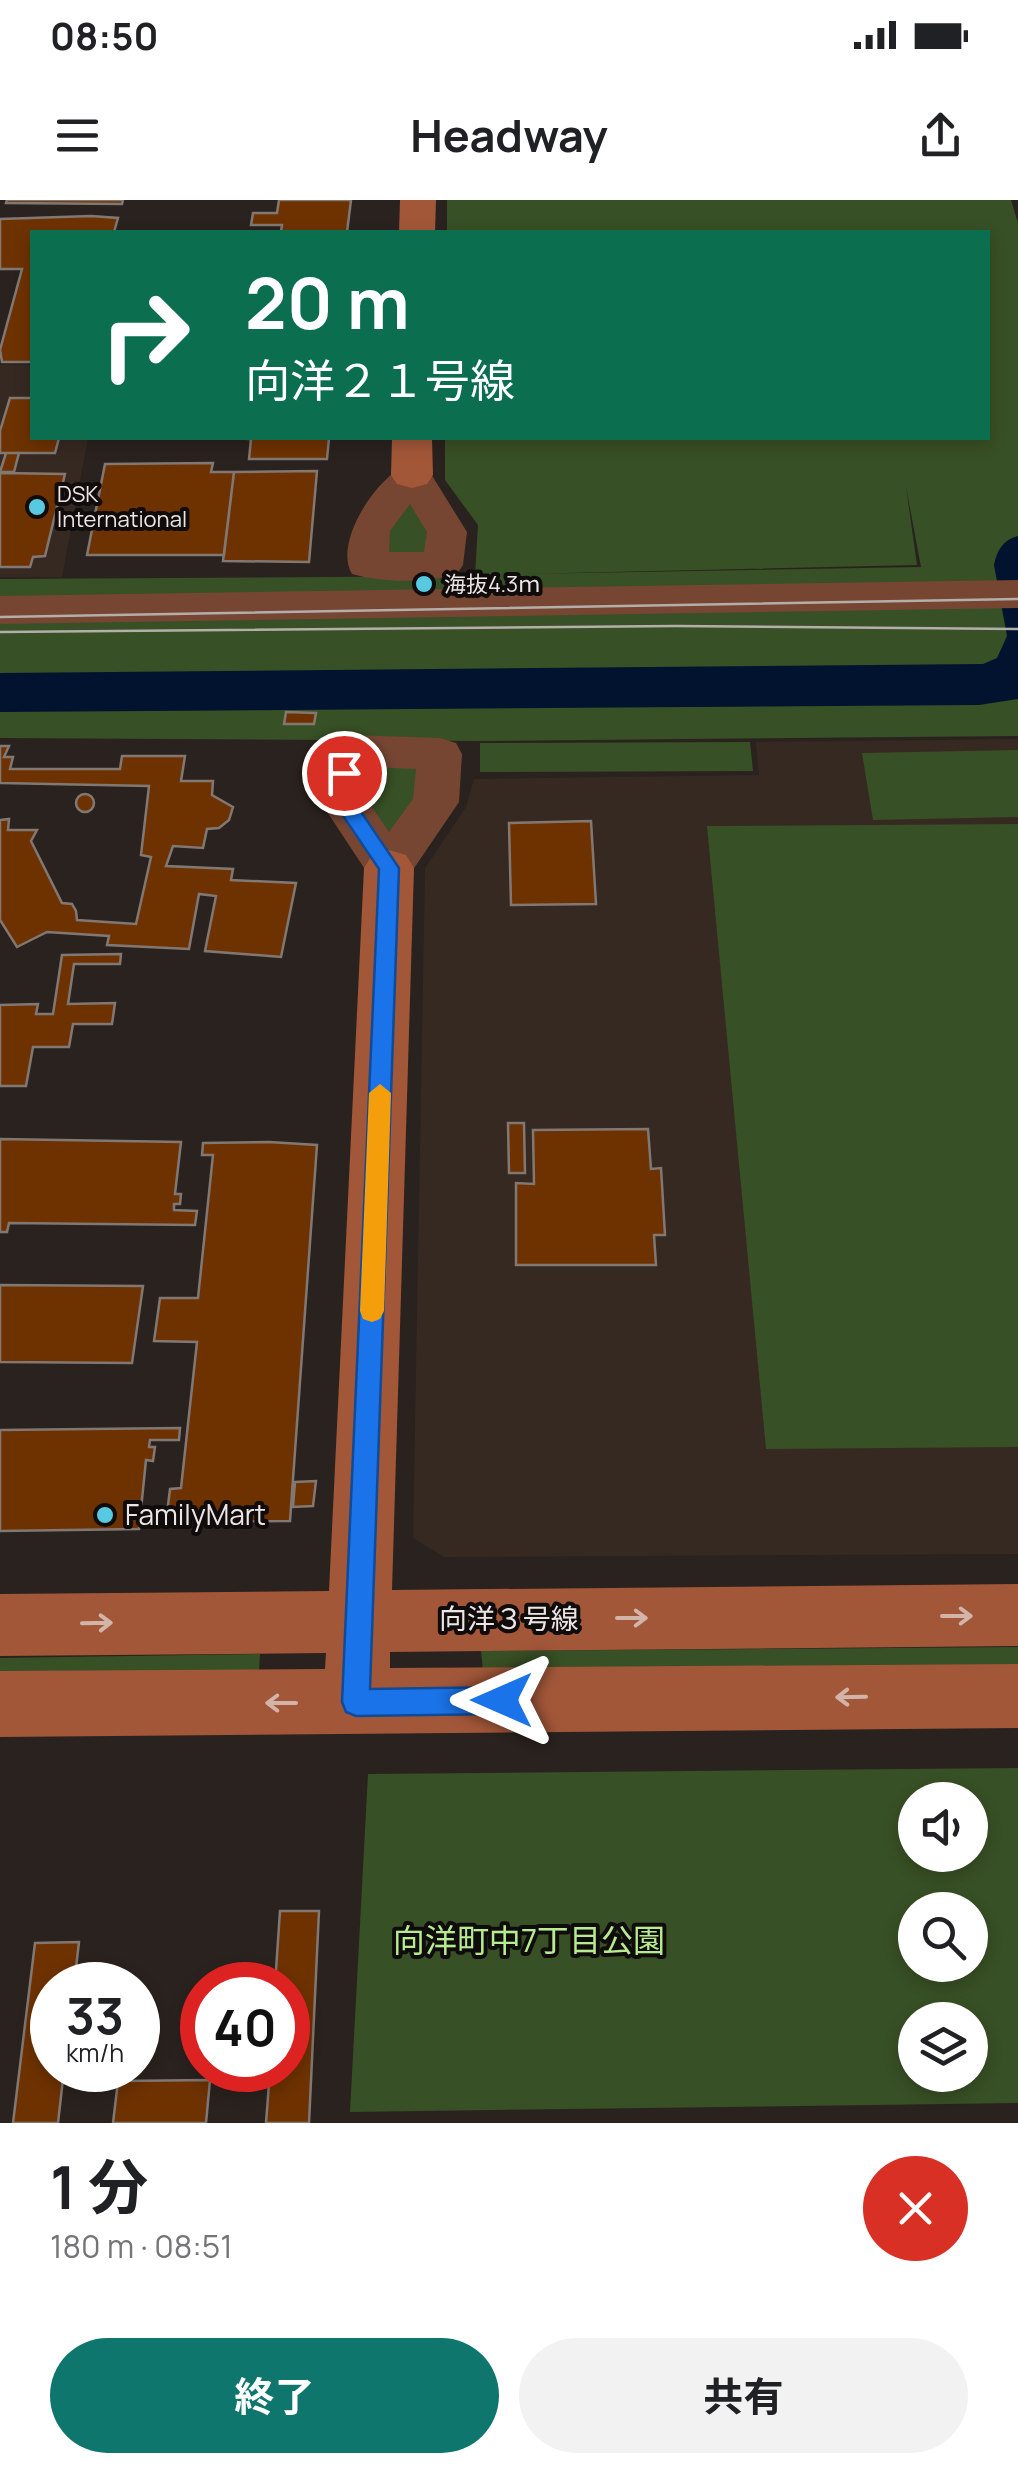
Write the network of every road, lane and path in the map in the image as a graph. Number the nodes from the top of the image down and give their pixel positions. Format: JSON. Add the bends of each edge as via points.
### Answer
{"nodes":[{"id":1,"x":418,"y":200,"type":"edge"},
{"id":2,"x":417,"y":230,"type":"edge"},
{"id":3,"x":1006,"y":594,"type":"edge"},
{"id":4,"x":0,"y":610,"type":"edge"},
{"id":5,"x":389,"y":868,"type":"dead end"},
{"id":6,"x":1018,"y":1615,"type":"edge"},
{"id":7,"x":360,"y":1620,"type":"junction"},
{"id":8,"x":0,"y":1624,"type":"edge"},
{"id":9,"x":1018,"y":1696,"type":"edge"},
{"id":10,"x":356,"y":1702,"type":"junction"},
{"id":11,"x":0,"y":1704,"type":"edge"}],
"edges":[{"from":1,"to":2,"type":"street"},
{"from":3,"to":4,"type":"street"},
{"from":5,"to":7,"type":"street"},
{"from":7,"to":6,"type":"street","name":"向洋３号線","one_way":true},
{"from":8,"to":7,"type":"street","name":"向洋３号線","one_way":true},
{"from":7,"to":10,"type":"street"},
{"from":9,"to":10,"type":"street","one_way":true},
{"from":10,"to":11,"type":"street","one_way":true}]}
